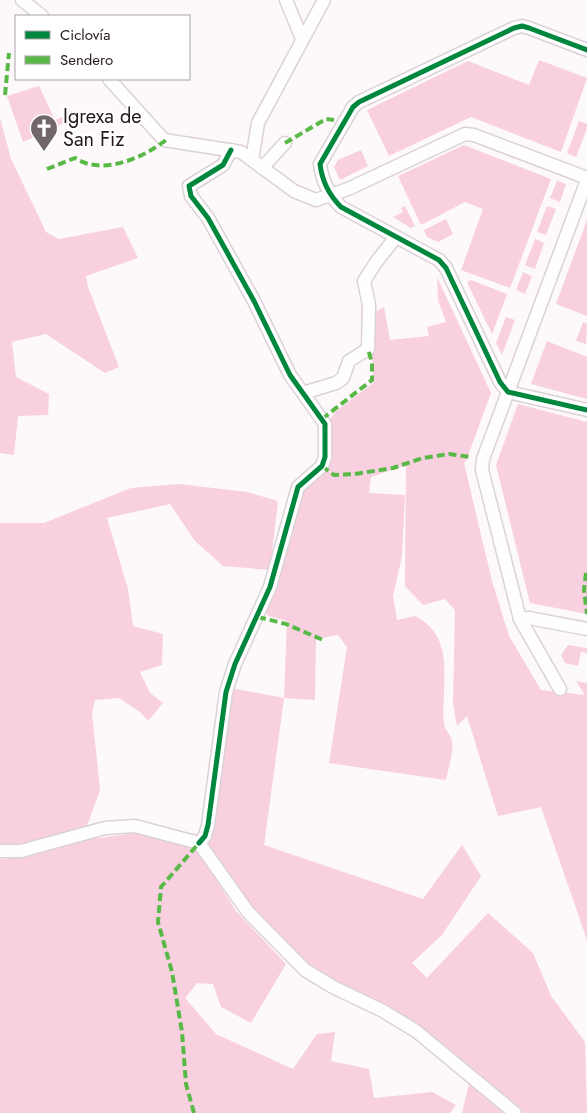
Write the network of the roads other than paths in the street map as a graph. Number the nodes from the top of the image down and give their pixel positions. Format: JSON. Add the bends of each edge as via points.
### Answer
{"nodes":[{"id":1,"x":22,"y":0,"type":"edge"},
{"id":2,"x":286,"y":0,"type":"edge"},
{"id":3,"x":324,"y":0,"type":"edge"},
{"id":4,"x":41,"y":15,"type":"edge"},
{"id":5,"x":302,"y":39,"type":"junction"},
{"id":6,"x":587,"y":50,"type":"edge"},
{"id":7,"x":110,"y":80,"type":"edge"},
{"id":8,"x":285,"y":143,"type":"dead end"},
{"id":9,"x":231,"y":150,"type":"junction"},
{"id":10,"x":252,"y":160,"type":"junction"},
{"id":11,"x":262,"y":168,"type":"junction"},
{"id":12,"x":587,"y":179,"type":"edge"},
{"id":13,"x":331,"y":197,"type":"junction"},
{"id":14,"x":396,"y":237,"type":"junction"},
{"id":15,"x":508,"y":392,"type":"junction"},
{"id":16,"x":304,"y":393,"type":"junction"},
{"id":17,"x":587,"y":410,"type":"edge"},
{"id":18,"x":520,"y":620,"type":"junction"},
{"id":19,"x":587,"y":629,"type":"edge"},
{"id":20,"x":560,"y":689,"type":"dead end"},
{"id":21,"x":199,"y":844,"type":"junction"},
{"id":22,"x":0,"y":851,"type":"edge"},
{"id":23,"x":515,"y":1113,"type":"edge"}],
"edges":[{"from":1,"to":4,"type":"street"},
{"from":2,"to":5,"type":"street"},
{"from":3,"to":5,"type":"street"},
{"from":5,"to":10,"type":"street","via":[[258,123]]},
{"from":6,"to":13,"type":"street","via":[[522,26],[359,102],[352,107],[320,164]]},
{"from":7,"to":9,"type":"street","via":[[164,140]]},
{"from":8,"to":11,"type":"street"},
{"from":9,"to":10,"type":"street"},
{"from":9,"to":16,"type":"street","via":[[223,165],[188,186],[189,192],[208,218],[290,375]]},
{"from":10,"to":11,"type":"street"},
{"from":11,"to":13,"type":"street","via":[[294,191],[316,200]]},
{"from":12,"to":13,"type":"street","via":[[465,134]]},
{"from":12,"to":15,"type":"street"},
{"from":13,"to":14,"type":"street","via":[[341,207]]},
{"from":14,"to":15,"type":"street","via":[[438,260],[446,268],[500,382]]},
{"from":14,"to":16,"type":"street","via":[[364,281],[369,305],[368,349],[349,361],[342,378],[336,383]]},
{"from":15,"to":17,"type":"street"},
{"from":15,"to":18,"type":"street","via":[[483,459],[482,470]]},
{"from":16,"to":21,"type":"street","via":[[325,424],[325,457],[322,466],[298,487],[270,587],[235,664],[226,692],[208,825]]},
{"from":18,"to":19,"type":"street","via":[[529,618]]},
{"from":18,"to":20,"type":"street"},
{"from":21,"to":22,"type":"street","via":[[135,826],[105,828],[21,851]]},
{"from":21,"to":23,"type":"street","via":[[248,912],[299,964],[333,987],[416,1031]]}]}
